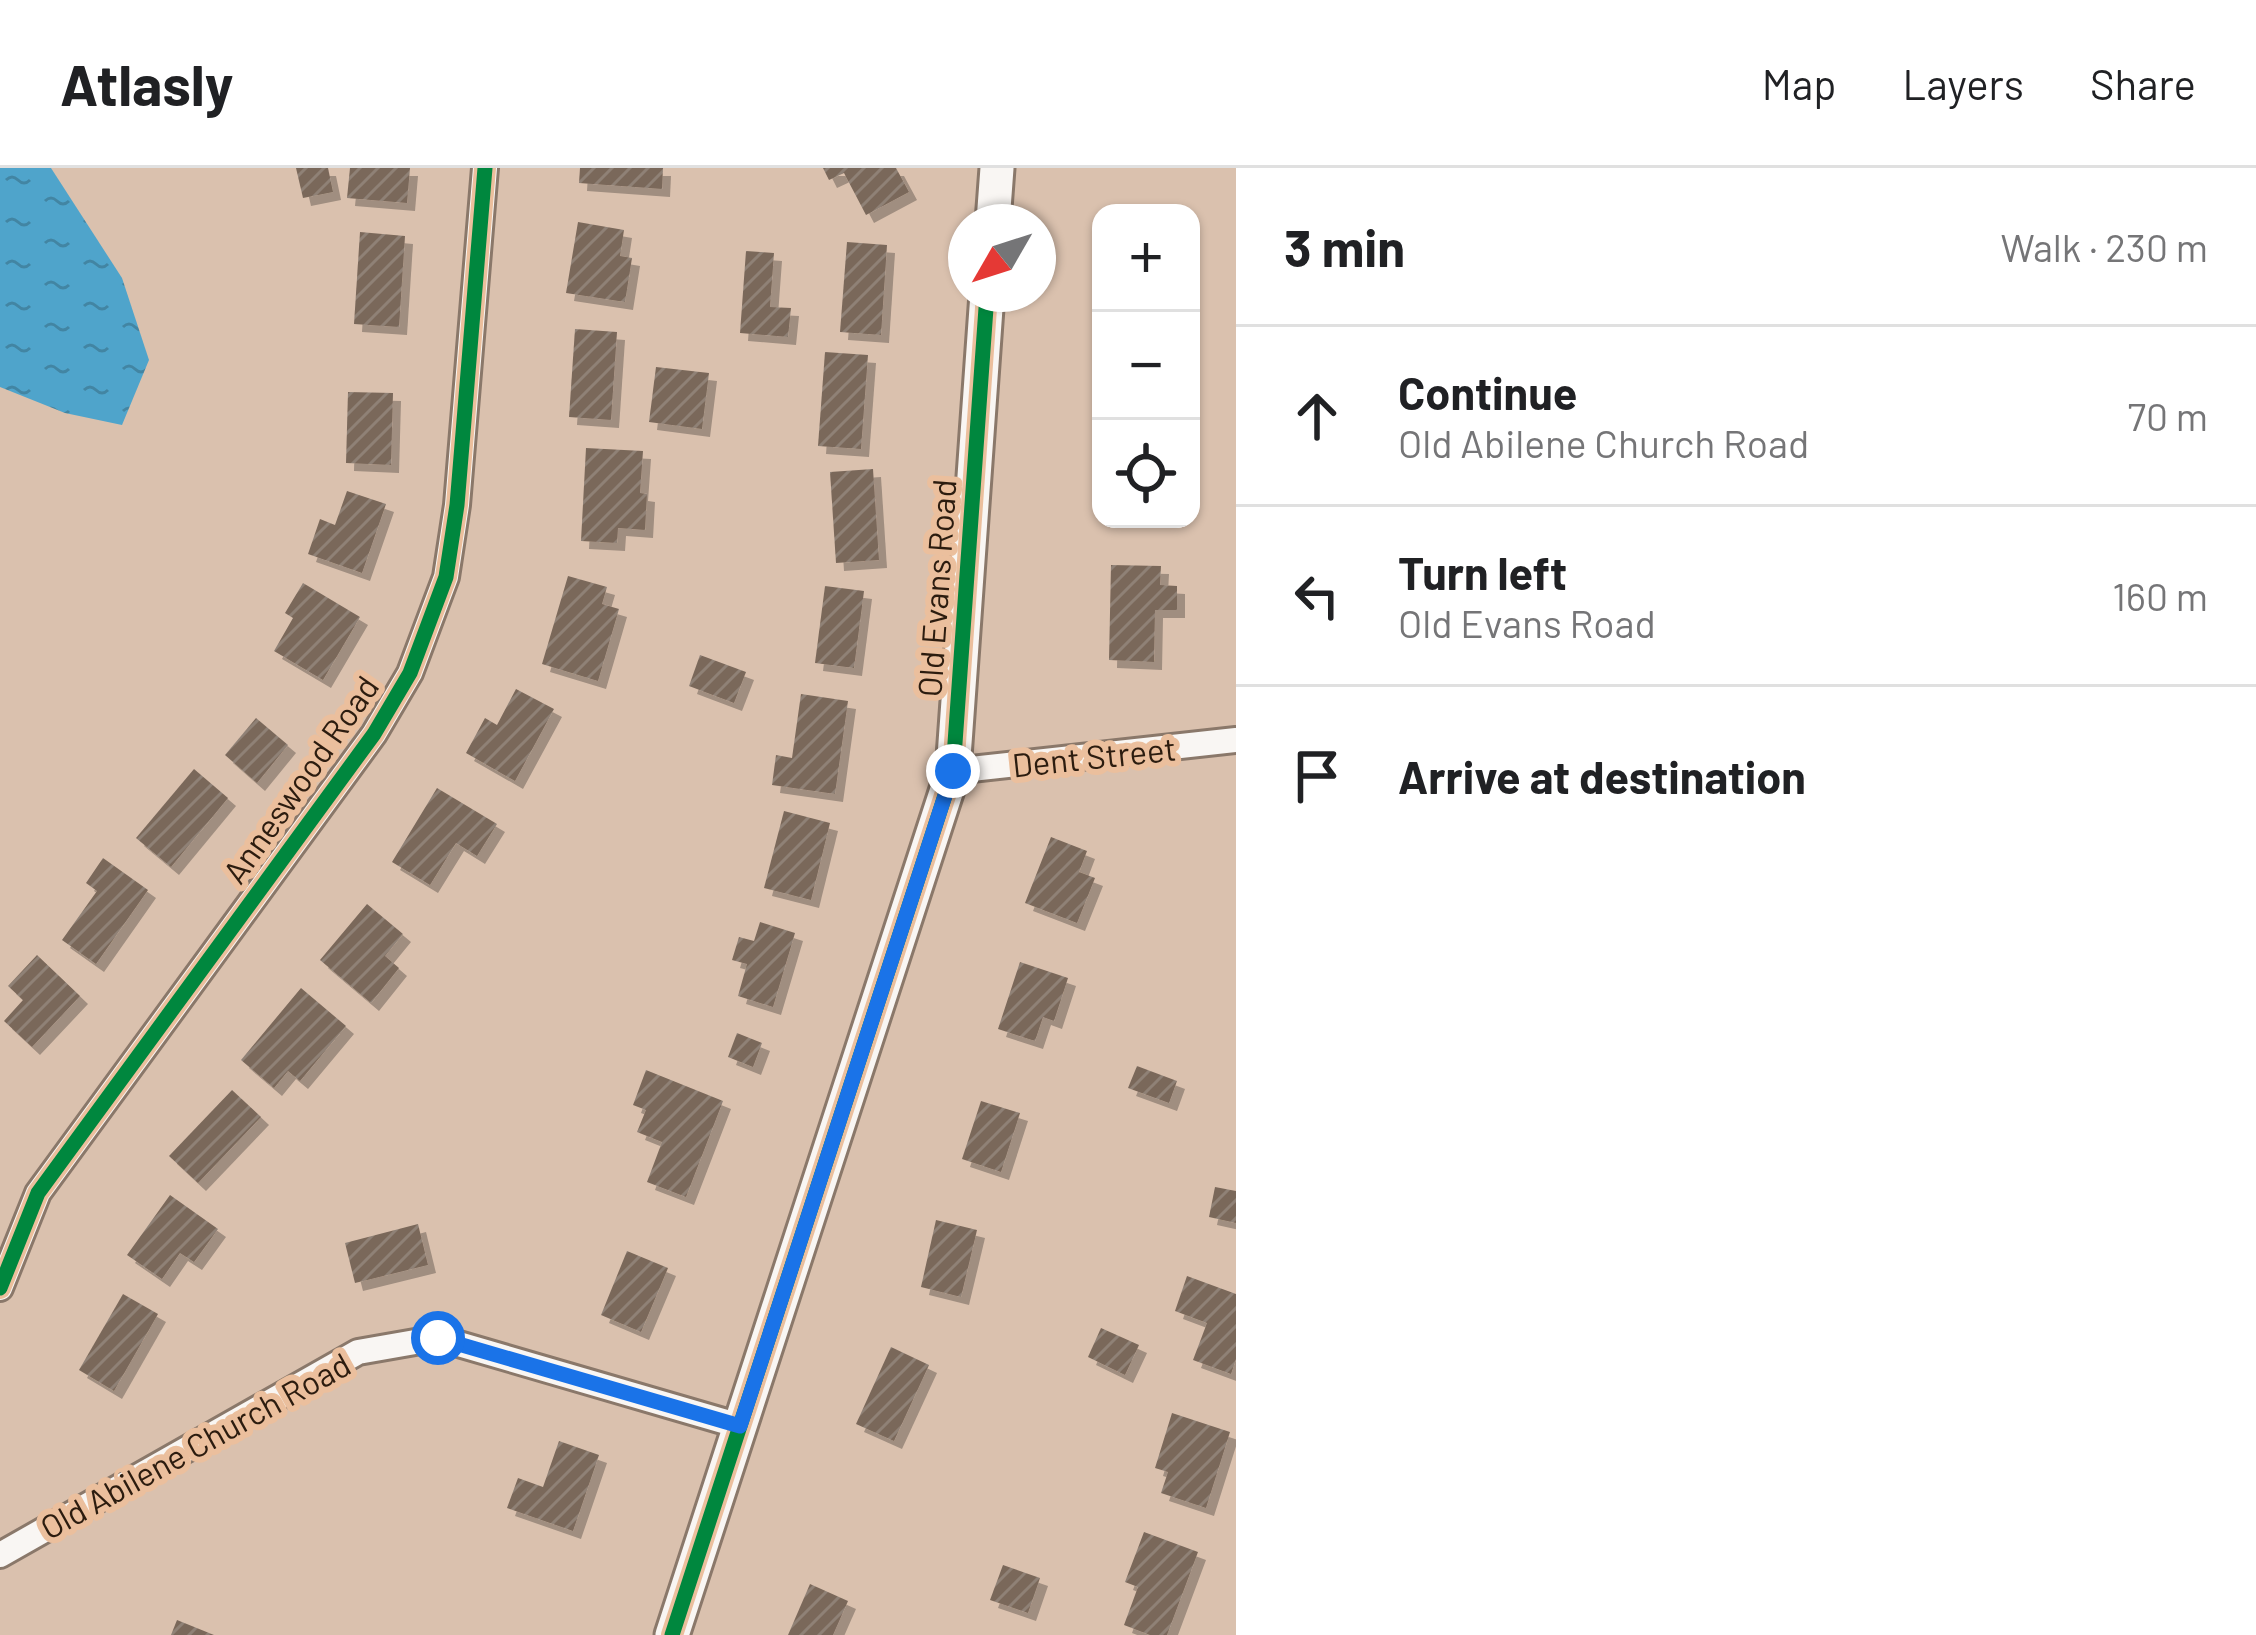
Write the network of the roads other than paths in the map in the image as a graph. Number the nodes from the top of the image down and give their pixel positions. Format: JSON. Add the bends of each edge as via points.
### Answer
{"nodes":[{"id":1,"x":485,"y":168,"type":"edge"},
{"id":2,"x":997,"y":168,"type":"edge"},
{"id":3,"x":994,"y":204,"type":"edge"},
{"id":4,"x":986,"y":312,"type":"edge"},
{"id":5,"x":1236,"y":740,"type":"edge"},
{"id":6,"x":953,"y":771,"type":"junction"},
{"id":7,"x":0,"y":1288,"type":"edge"},
{"id":8,"x":740,"y":1426,"type":"junction"},
{"id":9,"x":0,"y":1555,"type":"edge"},
{"id":10,"x":672,"y":1635,"type":"edge"}],
"edges":[{"from":1,"to":7,"type":"street","name":"Anneswood Road","via":[[457,505],[446,577],[410,673],[374,734],[38,1192]]},
{"from":2,"to":3,"type":"street"},
{"from":4,"to":6,"type":"street","name":"Old Evans Road"},
{"from":5,"to":6,"type":"street","name":"Dent Street"},
{"from":6,"to":8,"type":"street","name":"Old Evans Road"},
{"from":8,"to":9,"type":"street","name":"Old Abilene Church Road","via":[[438,1338],[358,1352]]},
{"from":8,"to":10,"type":"street","name":"Old Evans Road"}]}
